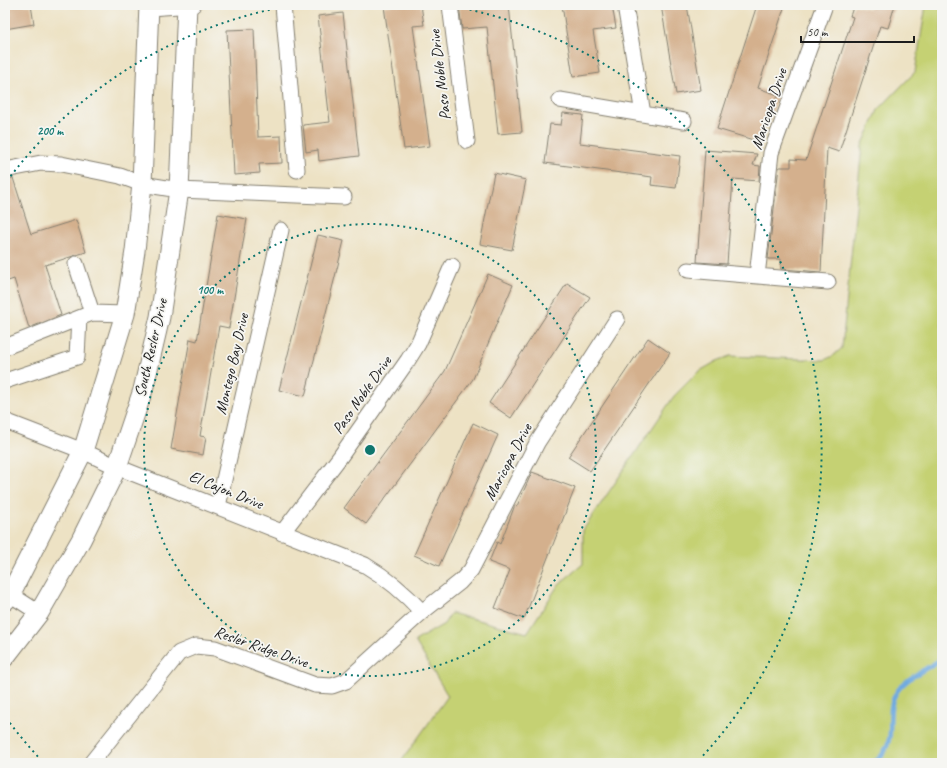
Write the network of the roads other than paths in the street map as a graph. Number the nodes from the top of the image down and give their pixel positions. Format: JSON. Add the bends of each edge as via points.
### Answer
{"nodes":[{"id":1,"x":189,"y":5,"type":"edge"},
{"id":2,"x":283,"y":5,"type":"edge"},
{"id":3,"x":450,"y":5,"type":"edge"},
{"id":4,"x":625,"y":5,"type":"edge"},
{"id":5,"x":825,"y":5,"type":"edge"},
{"id":6,"x":149,"y":7,"type":"edge"},
{"id":7,"x":560,"y":100,"type":"dead end"},
{"id":8,"x":643,"y":114,"type":"junction"},
{"id":9,"x":684,"y":121,"type":"dead end"},
{"id":10,"x":467,"y":141,"type":"dead end"},
{"id":11,"x":5,"y":170,"type":"edge"},
{"id":12,"x":297,"y":170,"type":"dead end"},
{"id":13,"x":142,"y":184,"type":"junction"},
{"id":14,"x":179,"y":190,"type":"junction"},
{"id":15,"x":344,"y":197,"type":"dead end"},
{"id":16,"x":281,"y":230,"type":"dead end"},
{"id":17,"x":76,"y":264,"type":"dead end"},
{"id":18,"x":452,"y":266,"type":"dead end"},
{"id":19,"x":688,"y":270,"type":"dead end"},
{"id":20,"x":757,"y":276,"type":"junction"},
{"id":21,"x":828,"y":282,"type":"dead end"},
{"id":22,"x":125,"y":314,"type":"junction"},
{"id":23,"x":85,"y":315,"type":"junction"},
{"id":24,"x":616,"y":319,"type":"dead end"},
{"id":25,"x":5,"y":347,"type":"edge"},
{"id":26,"x":5,"y":381,"type":"edge"},
{"id":27,"x":5,"y":421,"type":"edge"},
{"id":28,"x":83,"y":451,"type":"junction"},
{"id":29,"x":117,"y":467,"type":"junction"},
{"id":30,"x":218,"y":506,"type":"junction"},
{"id":31,"x":282,"y":533,"type":"junction"},
{"id":32,"x":7,"y":596,"type":"edge"},
{"id":33,"x":422,"y":612,"type":"junction"},
{"id":34,"x":39,"y":613,"type":"junction"},
{"id":35,"x":5,"y":657,"type":"edge"},
{"id":36,"x":91,"y":763,"type":"edge"}],
"edges":[{"from":1,"to":6,"type":"street"},
{"from":1,"to":14,"type":"main road","name":"South Resler Drive"},
{"from":2,"to":12,"type":"street"},
{"from":3,"to":10,"type":"street","name":"Paso Noble Drive"},
{"from":4,"to":8,"type":"street"},
{"from":5,"to":20,"type":"street","name":"Maricopa Drive","via":[[771,153]]},
{"from":6,"to":13,"type":"main road","name":"South Resler Drive"},
{"from":7,"to":8,"type":"street"},
{"from":8,"to":9,"type":"street"},
{"from":11,"to":13,"type":"street","via":[[41,163],[61,164],[120,176]]},
{"from":13,"to":14,"type":"street"},
{"from":13,"to":22,"type":"main road","name":"South Resler Drive"},
{"from":14,"to":15,"type":"street"},
{"from":14,"to":29,"type":"main road","name":"South Resler Drive","via":[[160,317],[143,390]]},
{"from":16,"to":30,"type":"street","name":"Montego Bay Drive"},
{"from":17,"to":23,"type":"street"},
{"from":18,"to":31,"type":"street","name":"Paso Noble Drive","via":[[418,344],[408,360],[340,457]]},
{"from":19,"to":20,"type":"street"},
{"from":20,"to":21,"type":"street"},
{"from":22,"to":23,"type":"street"},
{"from":22,"to":28,"type":"main road","name":"South Resler Drive"},
{"from":23,"to":25,"type":"street"},
{"from":23,"to":26,"type":"street","via":[[77,357]]},
{"from":24,"to":33,"type":"street","name":"Maricopa Drive","via":[[537,443],[471,570]]},
{"from":27,"to":28,"type":"street","name":"El Cajon Drive"},
{"from":28,"to":29,"type":"street","name":"El Cajon Drive"},
{"from":28,"to":32,"type":"main road","name":"South Resler Drive"},
{"from":29,"to":30,"type":"street","name":"El Cajon Drive"},
{"from":29,"to":34,"type":"main road","name":"South Resler Drive","via":[[81,540]]},
{"from":30,"to":31,"type":"street","name":"El Cajon Drive"},
{"from":31,"to":33,"type":"street","name":"El Cajon Drive","via":[[365,565],[406,594]]},
{"from":32,"to":34,"type":"street"},
{"from":33,"to":36,"type":"street","name":"Resler Ridge Drive","via":[[346,681],[332,686],[315,684],[215,648],[196,646],[178,653]]},
{"from":34,"to":35,"type":"main road","name":"South Resler Drive"}]}
